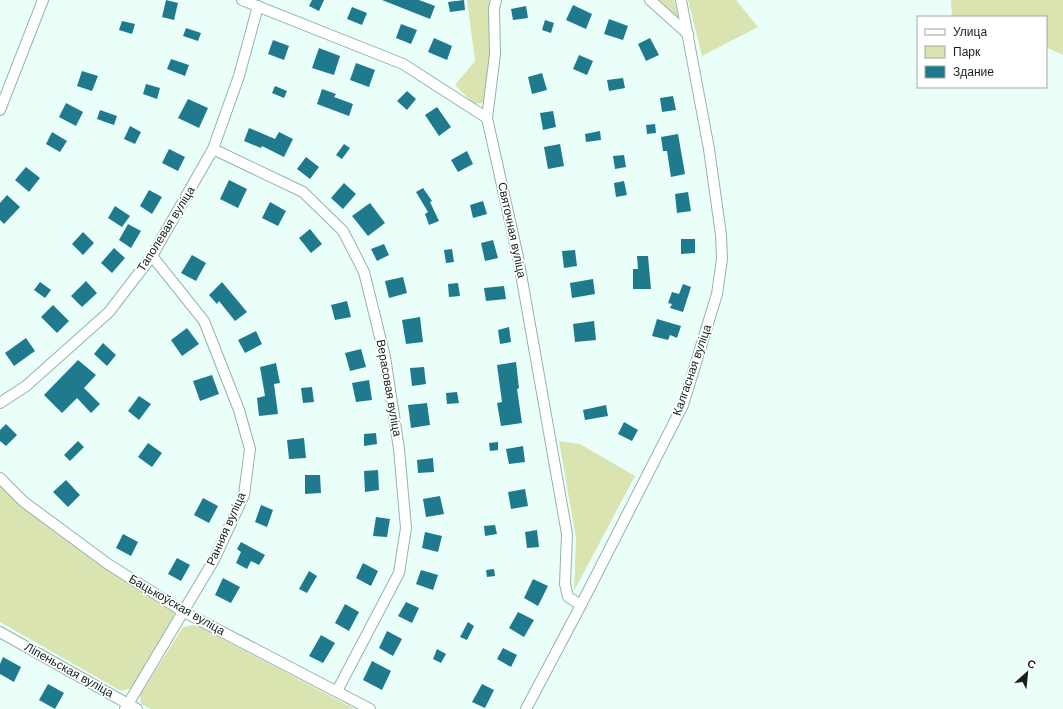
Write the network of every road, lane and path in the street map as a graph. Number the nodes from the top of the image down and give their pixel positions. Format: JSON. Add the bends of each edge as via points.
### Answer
{"nodes":[{"id":1,"x":43,"y":0,"type":"edge"},
{"id":2,"x":242,"y":0,"type":"edge"},
{"id":3,"x":496,"y":0,"type":"edge"},
{"id":4,"x":650,"y":0,"type":"edge"},
{"id":5,"x":681,"y":0,"type":"edge"},
{"id":6,"x":258,"y":6,"type":"junction"},
{"id":7,"x":688,"y":34,"type":"junction"},
{"id":8,"x":0,"y":110,"type":"edge"},
{"id":9,"x":487,"y":118,"type":"junction"},
{"id":10,"x":214,"y":149,"type":"junction"},
{"id":11,"x":152,"y":256,"type":"junction"},
{"id":12,"x":0,"y":403,"type":"edge"},
{"id":13,"x":0,"y":478,"type":"edge"},
{"id":14,"x":581,"y":605,"type":"junction"},
{"id":15,"x":184,"y":612,"type":"junction"},
{"id":16,"x":0,"y":632,"type":"edge"},
{"id":17,"x":337,"y":691,"type":"junction"},
{"id":18,"x":126,"y":706,"type":"edge"},
{"id":19,"x":138,"y":709,"type":"edge"},
{"id":20,"x":370,"y":709,"type":"edge"},
{"id":21,"x":526,"y":709,"type":"edge"}],
"edges":[{"from":1,"to":8,"type":"street"},
{"from":2,"to":6,"type":"street"},
{"from":3,"to":9,"type":"street","name":"Святочная вуліца","via":[[495,54]]},
{"from":4,"to":7,"type":"street"},
{"from":5,"to":7,"type":"street","name":"Калгасная вуліца"},
{"from":6,"to":9,"type":"street","via":[[403,64]]},
{"from":6,"to":10,"type":"street","name":"Таполевая вуліца","via":[[239,76]]},
{"from":7,"to":14,"type":"street","name":"Калгасная вуліца","via":[[709,149],[721,235],[722,259],[717,294],[683,405]]},
{"from":9,"to":14,"type":"street","name":"Святочная вуліца","via":[[518,258],[567,534],[565,584],[568,597]]},
{"from":10,"to":11,"type":"street","name":"Таполевая вуліца"},
{"from":10,"to":17,"type":"street","name":"Верасовая вуліца","via":[[303,192],[343,231],[364,272],[385,357],[399,449],[405,520],[402,558],[399,572]]},
{"from":11,"to":12,"type":"street","name":"Таполевая вуліца","via":[[109,312],[26,386]]},
{"from":11,"to":15,"type":"street","name":"Ранняя вуліца","via":[[204,321],[239,410],[250,449],[244,495],[214,560]]},
{"from":13,"to":15,"type":"street","name":"Бацькоўская вуліца","via":[[24,502],[108,564]]},
{"from":14,"to":21,"type":"street","name":"Калгасная вуліца"},
{"from":15,"to":17,"type":"street","name":"Бацькоўская вуліца"},
{"from":15,"to":18,"type":"street","name":"Ранняя вуліца"},
{"from":16,"to":18,"type":"street","name":"Ліпеньская вуліца"},
{"from":17,"to":20,"type":"street","name":"Бацькоўская вуліца"},
{"from":18,"to":19,"type":"street","name":"Ліпеньская вуліца"}]}
